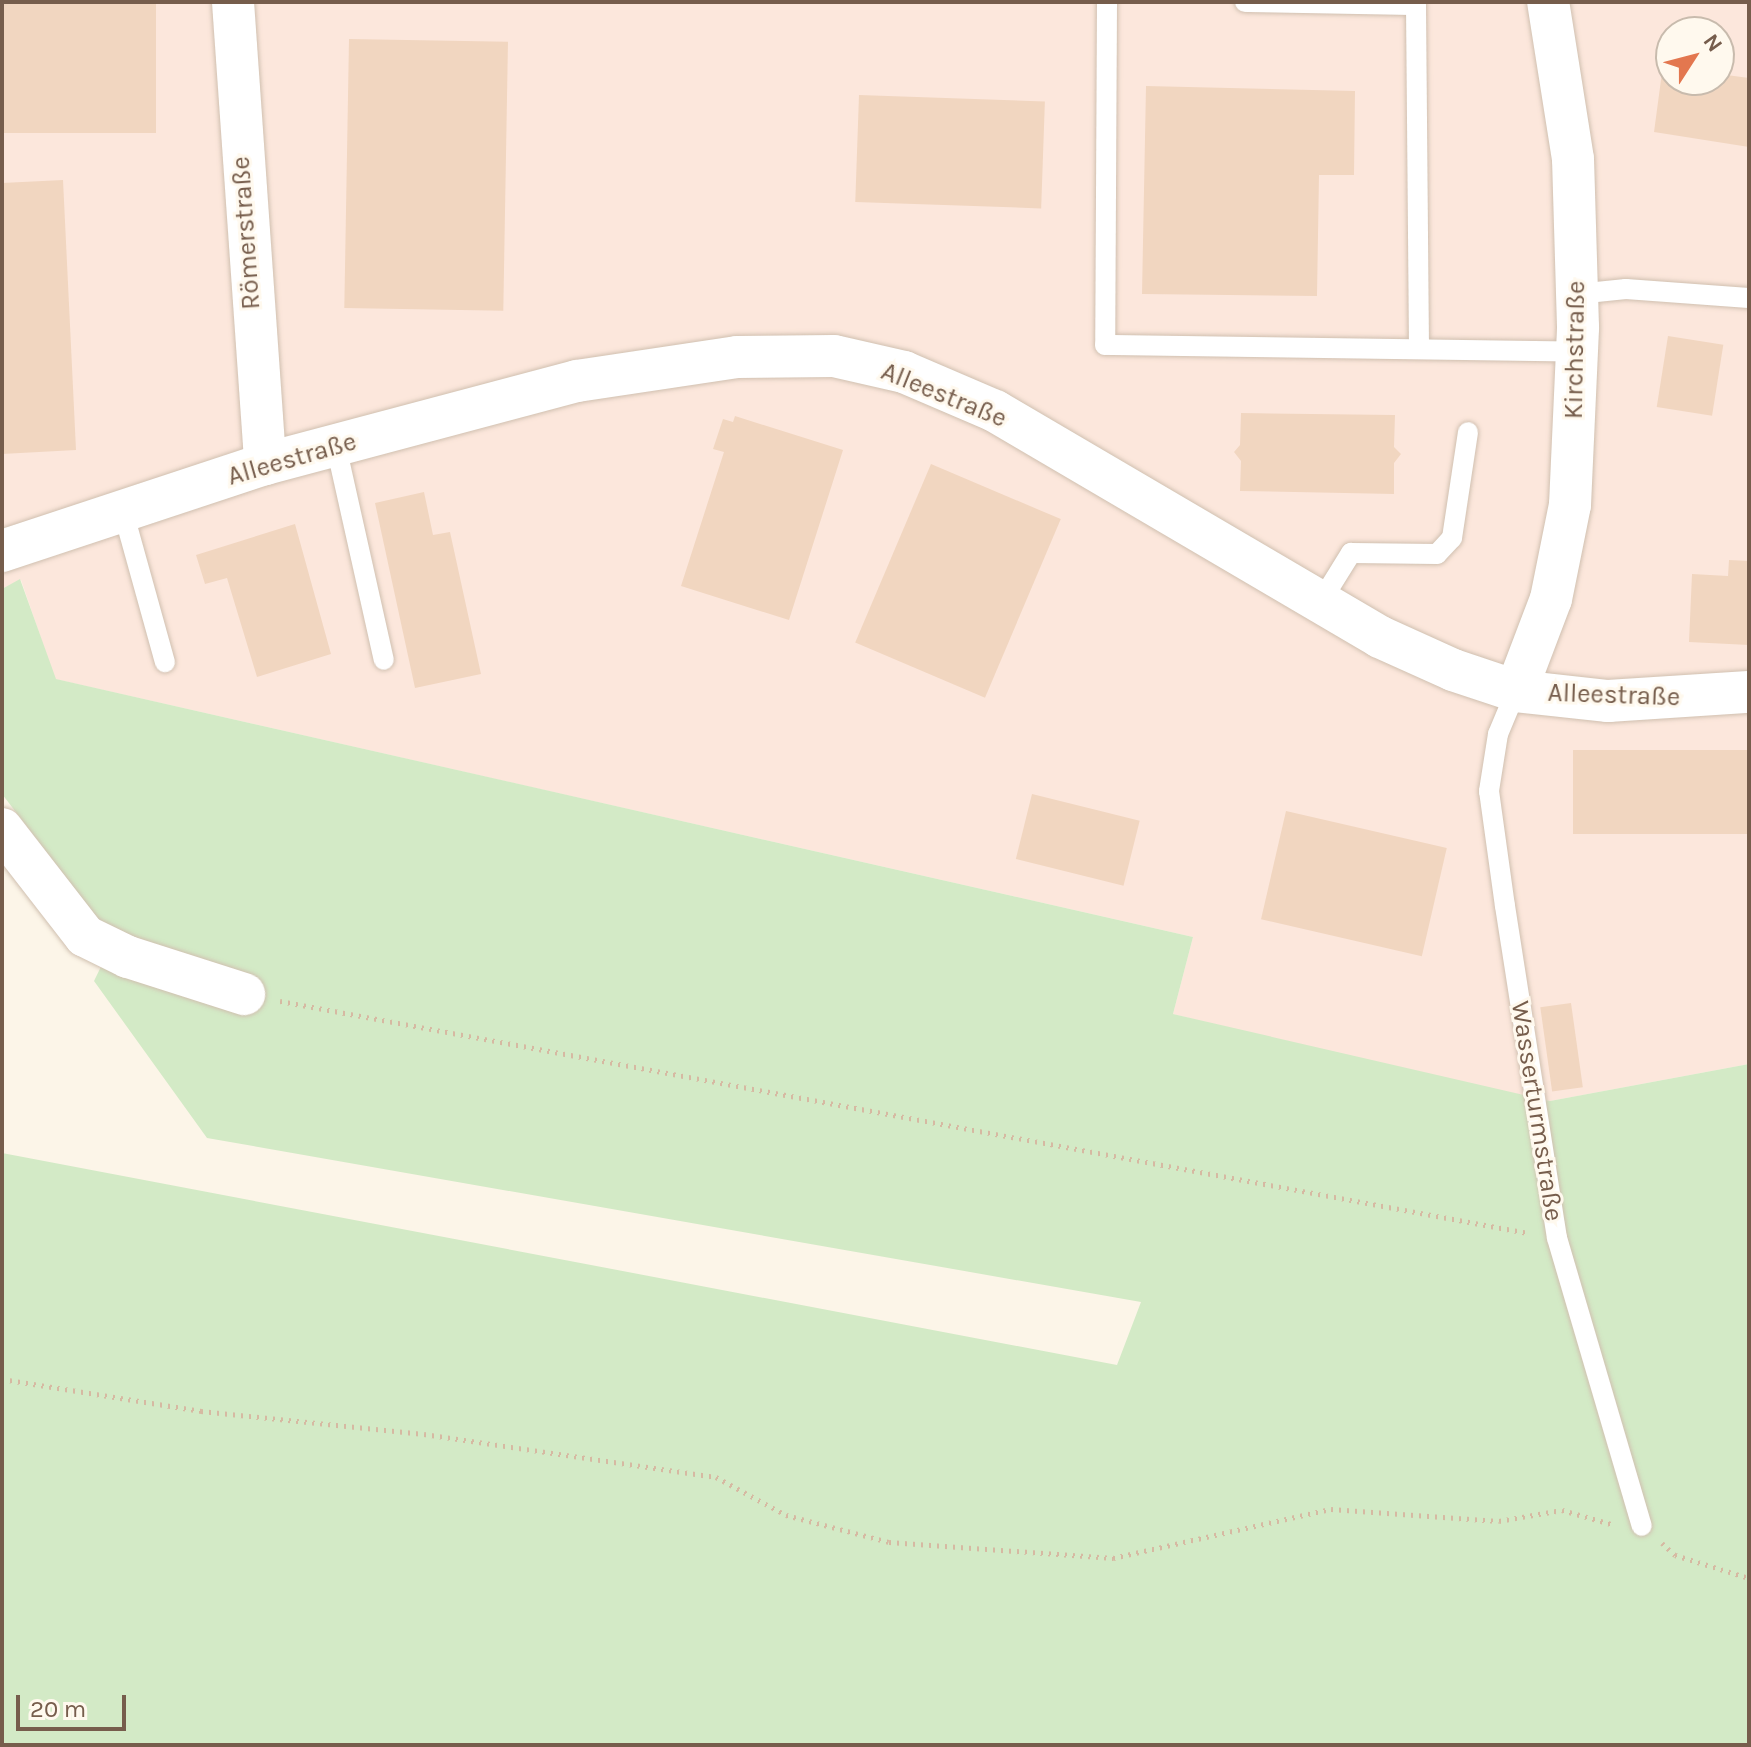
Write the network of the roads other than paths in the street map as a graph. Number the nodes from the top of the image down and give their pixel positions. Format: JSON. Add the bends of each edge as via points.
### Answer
{"nodes":[{"id":1,"x":233,"y":2,"type":"edge"},
{"id":2,"x":1107,"y":2,"type":"edge"},
{"id":3,"x":1245,"y":2,"type":"edge"},
{"id":4,"x":1548,"y":2,"type":"edge"},
{"id":5,"x":1577,"y":294,"type":"junction"},
{"id":6,"x":1749,"y":298,"type":"edge"},
{"id":7,"x":1419,"y":349,"type":"junction"},
{"id":8,"x":1577,"y":352,"type":"junction"},
{"id":9,"x":1468,"y":432,"type":"dead end"},
{"id":10,"x":336,"y":446,"type":"junction"},
{"id":11,"x":265,"y":464,"type":"junction"},
{"id":12,"x":123,"y":511,"type":"junction"},
{"id":13,"x":2,"y":551,"type":"edge"},
{"id":14,"x":1320,"y":603,"type":"junction"},
{"id":15,"x":384,"y":660,"type":"dead end"},
{"id":16,"x":165,"y":662,"type":"dead end"},
{"id":17,"x":1516,"y":691,"type":"junction"},
{"id":18,"x":1749,"y":692,"type":"edge"},
{"id":19,"x":2,"y":829,"type":"edge"},
{"id":20,"x":244,"y":994,"type":"road end"},
{"id":21,"x":1642,"y":1526,"type":"road end"}],
"edges":[{"from":1,"to":11,"type":"street","name":"Römerstraße"},
{"from":2,"to":7,"type":"lane","via":[[1105,345]]},
{"from":3,"to":7,"type":"lane","via":[[1416,5]]},
{"from":4,"to":5,"type":"street","name":"Kirchstraße","via":[[1573,159]]},
{"from":5,"to":6,"type":"lane","via":[[1626,289]]},
{"from":5,"to":8,"type":"street","name":"Kirchstraße"},
{"from":7,"to":8,"type":"lane"},
{"from":8,"to":17,"type":"street","name":"Kirchstraße","via":[[1570,505],[1551,599]]},
{"from":9,"to":14,"type":"lane","via":[[1452,538],[1437,554],[1351,553]]},
{"from":10,"to":11,"type":"street","name":"Alleestraße"},
{"from":10,"to":14,"type":"street","name":"Alleestraße","via":[[577,381],[737,357],[834,356],[904,372],[995,411]]},
{"from":10,"to":15,"type":"lane"},
{"from":11,"to":12,"type":"street","name":"Alleestraße"},
{"from":12,"to":13,"type":"street","name":"Alleestraße"},
{"from":12,"to":16,"type":"lane"},
{"from":14,"to":17,"type":"street","name":"Alleestraße","via":[[1395,644]]},
{"from":17,"to":18,"type":"street","name":"Alleestraße","via":[[1608,701]]},
{"from":17,"to":21,"type":"lane","name":"Wasserturmstraße","via":[[1498,734],[1489,791],[1557,1238]]},
{"from":19,"to":20,"type":"street","via":[[85,936],[128,957]]}]}
